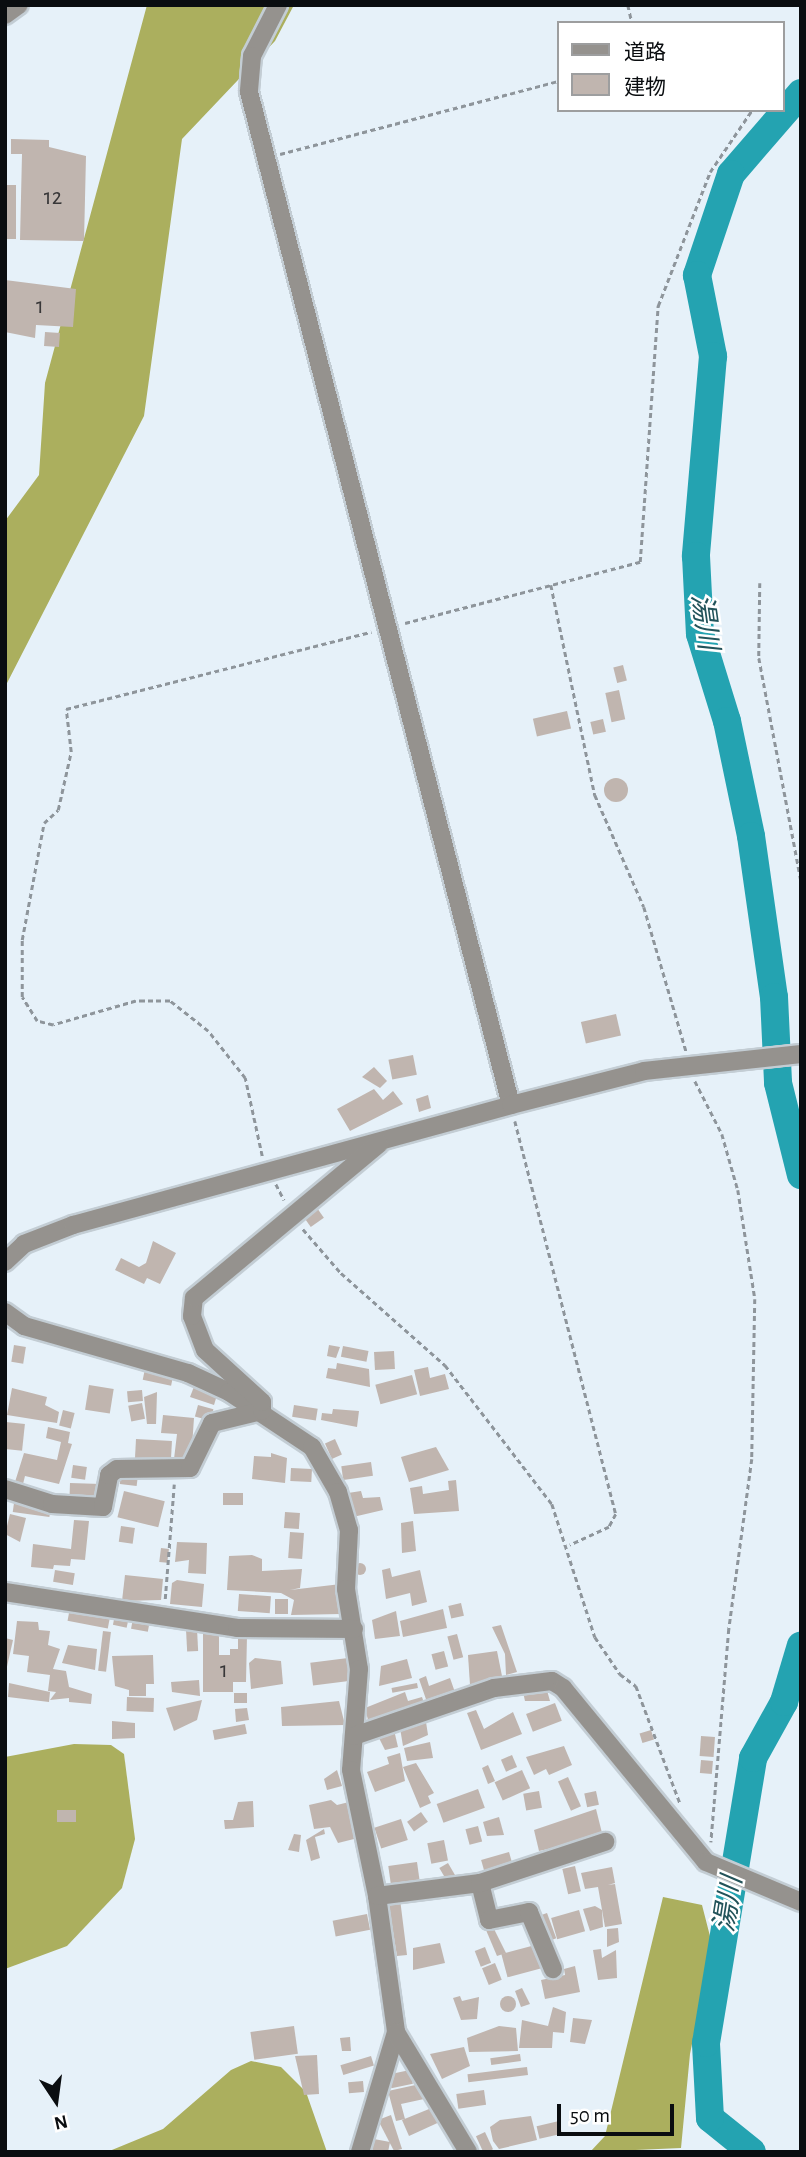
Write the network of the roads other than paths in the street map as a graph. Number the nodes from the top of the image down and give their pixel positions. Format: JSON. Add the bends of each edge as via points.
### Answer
{"nodes":[{"id":1,"x":19,"y":5,"type":"edge"},
{"id":2,"x":278,"y":5,"type":"edge"},
{"id":3,"x":5,"y":15,"type":"edge"},
{"id":4,"x":801,"y":1054,"type":"edge"},
{"id":5,"x":510,"y":1105,"type":"junction"},
{"id":6,"x":385,"y":1139,"type":"junction"},
{"id":7,"x":5,"y":1262,"type":"edge"},
{"id":8,"x":5,"y":1312,"type":"edge"},
{"id":9,"x":262,"y":1411,"type":"junction"},
{"id":10,"x":5,"y":1489,"type":"edge"},
{"id":11,"x":5,"y":1592,"type":"edge"},
{"id":12,"x":354,"y":1629,"type":"junction"},
{"id":13,"x":354,"y":1735,"type":"junction"},
{"id":14,"x":605,"y":1842,"type":"dead end"},
{"id":15,"x":480,"y":1883,"type":"junction"},
{"id":16,"x":377,"y":1896,"type":"junction"},
{"id":17,"x":801,"y":1902,"type":"edge"},
{"id":18,"x":553,"y":1969,"type":"dead end"},
{"id":19,"x":396,"y":2032,"type":"junction"},
{"id":20,"x":360,"y":2152,"type":"edge"},
{"id":21,"x":468,"y":2152,"type":"edge"}],
"edges":[{"from":1,"to":3,"type":"street"},
{"from":2,"to":5,"type":"street","via":[[261,35],[247,78],[263,158]]},
{"from":4,"to":5,"type":"street","via":[[643,1071]]},
{"from":5,"to":6,"type":"street"},
{"from":6,"to":7,"type":"street","via":[[73,1224],[24,1244]]},
{"from":6,"to":9,"type":"street","via":[[294,1219],[205,1283],[192,1305],[205,1350],[262,1402]]},
{"from":8,"to":9,"type":"street","via":[[24,1326],[188,1373]]},
{"from":9,"to":10,"type":"street","via":[[212,1423],[194,1464],[174,1470],[117,1469],[109,1475],[106,1502],[98,1508],[52,1504]]},
{"from":9,"to":12,"type":"street","via":[[312,1447],[338,1492],[349,1530],[346,1588]]},
{"from":11,"to":12,"type":"street","via":[[237,1628]]},
{"from":12,"to":13,"type":"street","via":[[360,1688]]},
{"from":13,"to":16,"type":"street","via":[[351,1770]]},
{"from":13,"to":17,"type":"street","via":[[494,1688],[552,1681],[564,1688],[714,1868]]},
{"from":14,"to":15,"type":"street"},
{"from":15,"to":16,"type":"street"},
{"from":15,"to":18,"type":"street","via":[[489,1920],[529,1912]]},
{"from":16,"to":19,"type":"street"},
{"from":19,"to":20,"type":"street"},
{"from":19,"to":21,"type":"street"}]}
